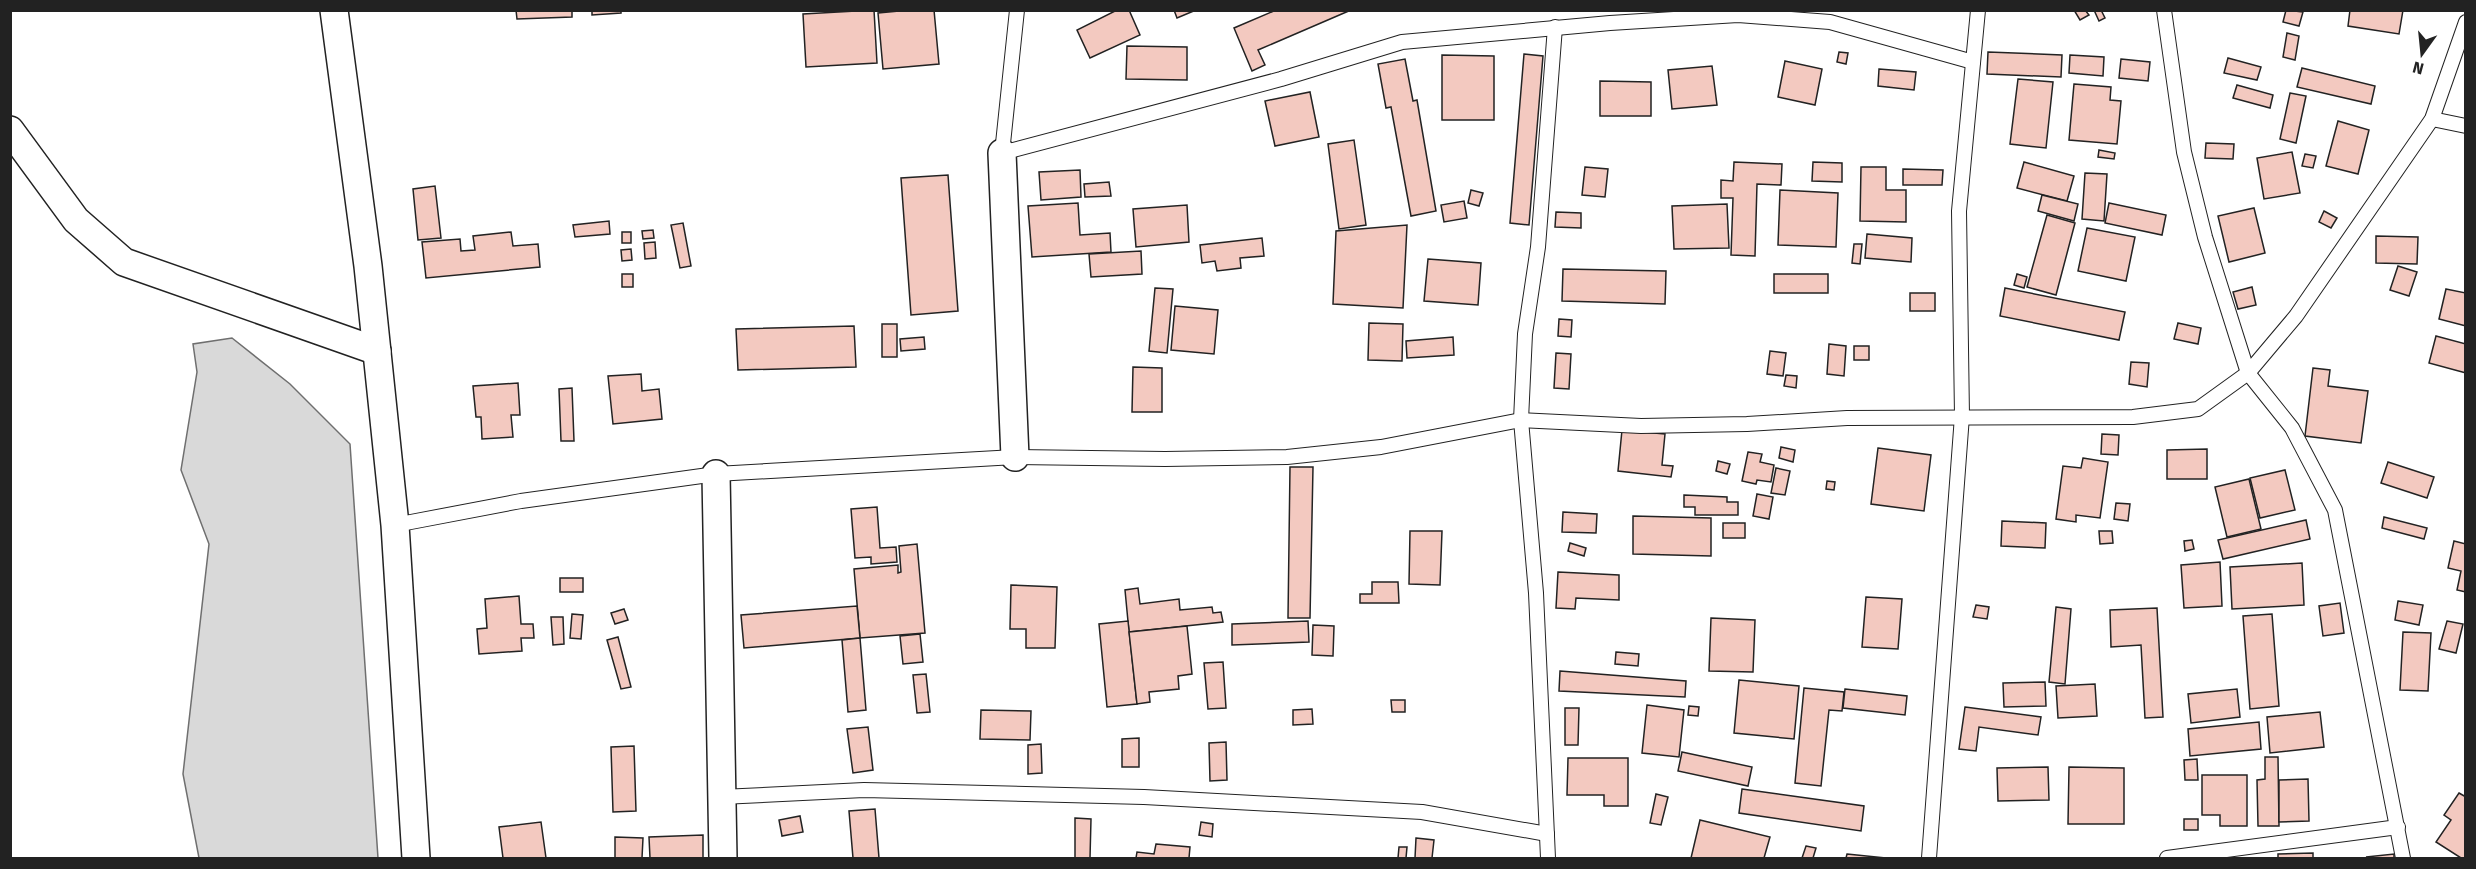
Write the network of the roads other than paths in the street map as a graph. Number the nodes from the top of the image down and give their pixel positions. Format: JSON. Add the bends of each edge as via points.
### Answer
{"nodes":[{"id":1,"x":334,"y":10,"type":"edge"},
{"id":2,"x":1017,"y":10,"type":"edge"},
{"id":3,"x":1978,"y":10,"type":"edge"},
{"id":4,"x":2164,"y":10,"type":"edge"},
{"id":5,"x":1739,"y":13,"type":"edge"},
{"id":6,"x":2466,"y":22,"type":"edge"},
{"id":7,"x":1555,"y":27,"type":"junction"},
{"id":8,"x":1973,"y":62,"type":"junction"},
{"id":9,"x":2432,"y":119,"type":"junction"},
{"id":10,"x":2466,"y":126,"type":"edge"},
{"id":11,"x":10,"y":130,"type":"edge"},
{"id":12,"x":1002,"y":153,"type":"junction"},
{"id":13,"x":377,"y":351,"type":"junction"},
{"id":14,"x":2248,"y":373,"type":"junction"},
{"id":15,"x":1962,"y":416,"type":"junction"},
{"id":16,"x":1521,"y":420,"type":"junction"},
{"id":17,"x":1015,"y":457,"type":"junction"},
{"id":18,"x":716,"y":474,"type":"junction"},
{"id":19,"x":395,"y":525,"type":"junction"},
{"id":20,"x":721,"y":797,"type":"junction"},
{"id":21,"x":2398,"y":827,"type":"junction"},
{"id":22,"x":1547,"y":834,"type":"junction"},
{"id":23,"x":416,"y":858,"type":"edge"},
{"id":24,"x":723,"y":858,"type":"edge"},
{"id":25,"x":1548,"y":858,"type":"edge"},
{"id":26,"x":1929,"y":858,"type":"edge"},
{"id":27,"x":2166,"y":858,"type":"edge"},
{"id":28,"x":2403,"y":858,"type":"edge"}],
"edges":[{"from":1,"to":13,"type":"street"},
{"from":2,"to":12,"type":"lane"},
{"from":3,"to":8,"type":"lane"},
{"from":4,"to":14,"type":"lane","via":[[2184,152],[2205,237]]},
{"from":5,"to":7,"type":"lane"},
{"from":5,"to":8,"type":"lane","via":[[1830,22]]},
{"from":6,"to":9,"type":"lane"},
{"from":7,"to":12,"type":"lane","via":[[1402,42],[1281,79]]},
{"from":7,"to":16,"type":"lane","via":[[1538,247],[1525,334]]},
{"from":8,"to":15,"type":"lane","via":[[1959,211]]},
{"from":9,"to":10,"type":"lane"},
{"from":9,"to":14,"type":"lane","via":[[2296,316]]},
{"from":11,"to":13,"type":"street","via":[[76,220],[124,262]]},
{"from":12,"to":17,"type":"street"},
{"from":13,"to":19,"type":"street"},
{"from":14,"to":15,"type":"lane","via":[[2198,409],[2133,417]]},
{"from":14,"to":21,"type":"lane","via":[[2292,428],[2335,510]]},
{"from":15,"to":16,"type":"lane","via":[[1641,426]]},
{"from":15,"to":26,"type":"lane"},
{"from":16,"to":17,"type":"lane","via":[[1381,447],[1287,457]]},
{"from":16,"to":22,"type":"lane","via":[[1536,593]]},
{"from":17,"to":18,"type":"lane"},
{"from":18,"to":19,"type":"lane","via":[[520,501]]},
{"from":18,"to":20,"type":"street"},
{"from":19,"to":23,"type":"street"},
{"from":20,"to":22,"type":"lane","via":[[864,790],[1144,797],[1422,812]]},
{"from":20,"to":24,"type":"street"},
{"from":21,"to":27,"type":"lane"},
{"from":21,"to":28,"type":"lane"},
{"from":22,"to":25,"type":"lane"}]}
